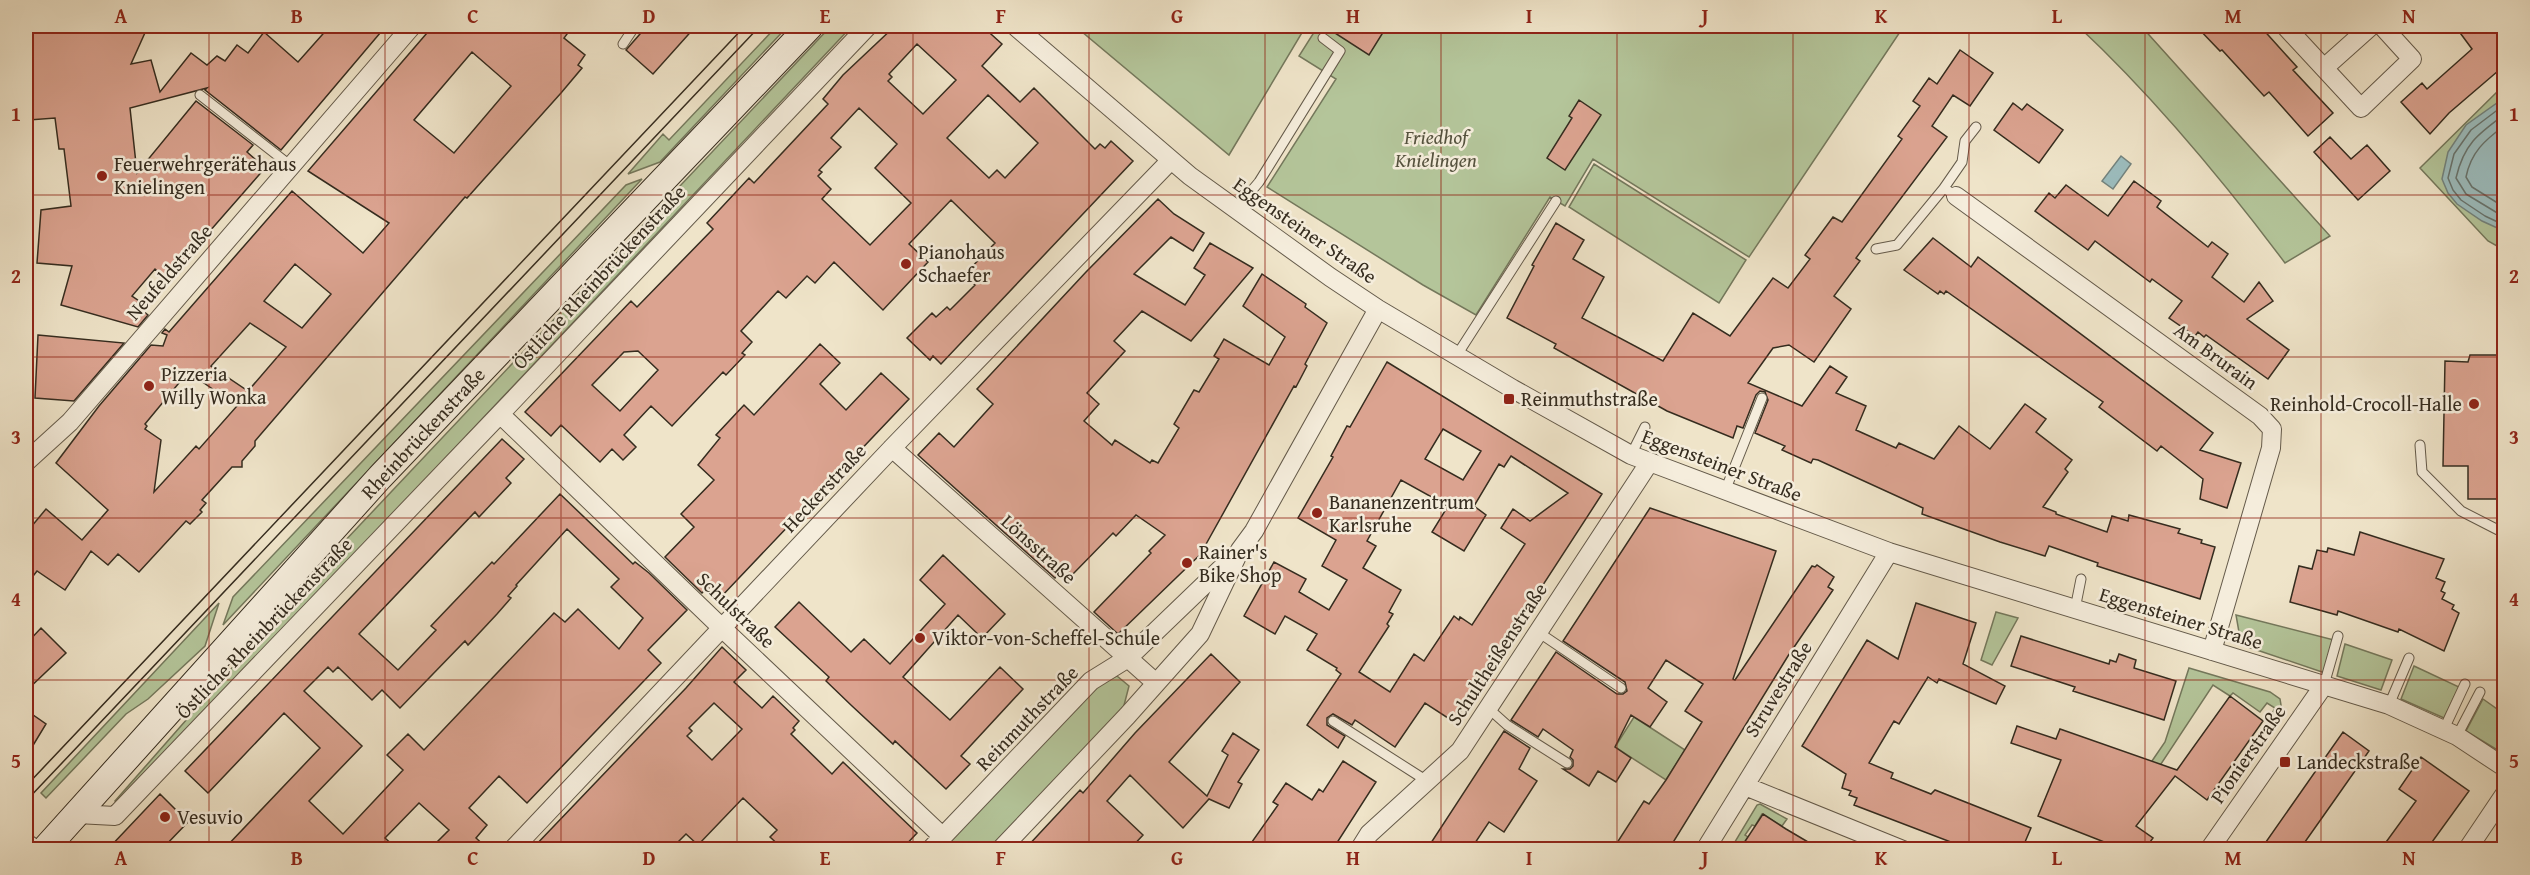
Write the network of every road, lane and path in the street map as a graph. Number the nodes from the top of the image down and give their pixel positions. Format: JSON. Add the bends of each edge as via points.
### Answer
{"nodes":[{"id":1,"x":412,"y":26,"type":"edge"},
{"id":2,"x":635,"y":26,"type":"edge"},
{"id":3,"x":810,"y":26,"type":"edge"},
{"id":4,"x":868,"y":26,"type":"edge"},
{"id":5,"x":1015,"y":26,"type":"edge"},
{"id":6,"x":2285,"y":26,"type":"edge"},
{"id":7,"x":2371,"y":26,"type":"edge"},
{"id":8,"x":2382,"y":26,"type":"edge"},
{"id":9,"x":1323,"y":38,"type":"dead end"},
{"id":10,"x":623,"y":44,"type":"dead end"},
{"id":11,"x":2324,"y":68,"type":"junction"},
{"id":12,"x":200,"y":95,"type":"dead end"},
{"id":13,"x":1976,"y":127,"type":"dead end"},
{"id":14,"x":1171,"y":160,"type":"junction"},
{"id":15,"x":291,"y":166,"type":"junction"},
{"id":16,"x":1950,"y":192,"type":"junction"},
{"id":17,"x":1556,"y":201,"type":"dead end"},
{"id":18,"x":1236,"y":208,"type":"junction"},
{"id":19,"x":1876,"y":249,"type":"dead end"},
{"id":20,"x":1378,"y":309,"type":"junction"},
{"id":21,"x":1457,"y":355,"type":"junction"},
{"id":22,"x":1762,"y":399,"type":"dead end"},
{"id":23,"x":500,"y":414,"type":"junction"},
{"id":24,"x":1645,"y":427,"type":"dead end"},
{"id":25,"x":2420,"y":444,"type":"dead end"},
{"id":26,"x":892,"y":448,"type":"junction"},
{"id":27,"x":1630,"y":455,"type":"junction"},
{"id":28,"x":26,"y":462,"type":"edge"},
{"id":29,"x":1649,"y":463,"type":"junction"},
{"id":30,"x":1725,"y":491,"type":"junction"},
{"id":31,"x":2505,"y":533,"type":"edge"},
{"id":32,"x":1240,"y":550,"type":"junction"},
{"id":33,"x":1889,"y":552,"type":"junction"},
{"id":34,"x":2081,"y":579,"type":"dead end"},
{"id":35,"x":2075,"y":609,"type":"junction"},
{"id":36,"x":722,"y":628,"type":"junction"},
{"id":37,"x":1538,"y":632,"type":"junction"},
{"id":38,"x":2338,"y":636,"type":"dead end"},
{"id":39,"x":2212,"y":651,"type":"junction"},
{"id":40,"x":1128,"y":658,"type":"junction"},
{"id":41,"x":2409,"y":658,"type":"dead end"},
{"id":42,"x":1156,"y":683,"type":"junction"},
{"id":43,"x":2465,"y":684,"type":"dead end"},
{"id":44,"x":2324,"y":685,"type":"junction"},
{"id":45,"x":1621,"y":688,"type":"dead end"},
{"id":46,"x":2480,"y":692,"type":"dead end"},
{"id":47,"x":2389,"y":705,"type":"junction"},
{"id":48,"x":1488,"y":708,"type":"junction"},
{"id":49,"x":1333,"y":721,"type":"dead end"},
{"id":50,"x":2450,"y":733,"type":"junction"},
{"id":51,"x":1567,"y":762,"type":"dead end"},
{"id":52,"x":2505,"y":767,"type":"edge"},
{"id":53,"x":1427,"y":781,"type":"junction"},
{"id":54,"x":1745,"y":786,"type":"junction"},
{"id":55,"x":2505,"y":795,"type":"edge"},
{"id":56,"x":77,"y":814,"type":"junction"},
{"id":57,"x":943,"y":837,"type":"junction"},
{"id":58,"x":26,"y":843,"type":"edge"},
{"id":59,"x":1365,"y":847,"type":"edge"},
{"id":60,"x":37,"y":849,"type":"edge"},
{"id":61,"x":44,"y":849,"type":"edge"},
{"id":62,"x":512,"y":849,"type":"edge"},
{"id":63,"x":930,"y":849,"type":"edge"},
{"id":64,"x":1000,"y":849,"type":"edge"},
{"id":65,"x":1705,"y":849,"type":"edge"},
{"id":66,"x":1903,"y":849,"type":"edge"},
{"id":67,"x":2209,"y":849,"type":"edge"},
{"id":68,"x":2467,"y":849,"type":"edge"}],
"edges":[{"from":1,"to":15,"type":"street","name":"Neufeldstraße"},
{"from":2,"to":10,"type":"lane"},
{"from":3,"to":56,"type":"main road","name":"Rheinbrückenstraße","via":[[380,477]]},
{"from":4,"to":23,"type":"street","name":"Östliche Rheinbrückenstraße"},
{"from":5,"to":14,"type":"street","name":"Eggensteiner Straße"},
{"from":6,"to":11,"type":"street"},
{"from":7,"to":11,"type":"street"},
{"from":8,"to":11,"type":"street","via":[[2412,59],[2361,108]]},
{"from":9,"to":18,"type":"lane","via":[[1341,51],[1259,183]]},
{"from":12,"to":15,"type":"lane"},
{"from":13,"to":16,"type":"lane","via":[[1965,141],[1962,162]]},
{"from":14,"to":18,"type":"street","name":"Eggensteiner Straße"},
{"from":14,"to":26,"type":"street","name":"Heckerstraße"},
{"from":15,"to":28,"type":"street","name":"Neufeldstraße","via":[[70,422]]},
{"from":16,"to":19,"type":"lane","via":[[1897,245]]},
{"from":16,"to":39,"type":"street","name":"Am Brurain","via":[[2260,416],[2272,429],[2265,469]]},
{"from":17,"to":21,"type":"lane"},
{"from":18,"to":20,"type":"street","name":"Eggensteiner Straße"},
{"from":20,"to":21,"type":"street","name":"Eggensteiner Straße"},
{"from":20,"to":32,"type":"street","name":"Reinmuthstraße"},
{"from":21,"to":27,"type":"street","name":"Eggensteiner Straße"},
{"from":22,"to":30,"type":"lane"},
{"from":23,"to":36,"type":"street","name":"Schulstraße"},
{"from":23,"to":56,"type":"street","name":"Östliche Rheinbrückenstraße","via":[[115,816]]},
{"from":24,"to":27,"type":"lane"},
{"from":25,"to":31,"type":"lane","via":[[2422,472],[2461,511]]},
{"from":26,"to":36,"type":"street","name":"Heckerstraße"},
{"from":26,"to":40,"type":"street","name":"Lönsstraße"},
{"from":27,"to":29,"type":"street","name":"Eggensteiner Straße"},
{"from":29,"to":30,"type":"street","name":"Eggensteiner Straße"},
{"from":29,"to":37,"type":"street","name":"Schultheißenstraße"},
{"from":30,"to":33,"type":"street","name":"Eggensteiner Straße"},
{"from":32,"to":40,"type":"street","name":"Reinmuthstraße"},
{"from":32,"to":42,"type":"street","name":"Reinmuthstraße","via":[[1200,634]]},
{"from":33,"to":35,"type":"street","name":"Eggensteiner Straße"},
{"from":33,"to":54,"type":"street","name":"Struvestraße"},
{"from":34,"to":35,"type":"lane"},
{"from":35,"to":39,"type":"street","name":"Eggensteiner Straße"},
{"from":36,"to":57,"type":"street","name":"Schulstraße"},
{"from":36,"to":62,"type":"street","name":"Heckerstraße"},
{"from":37,"to":45,"type":"lane"},
{"from":37,"to":48,"type":"street","name":"Schultheißenstraße"},
{"from":38,"to":44,"type":"lane"},
{"from":39,"to":44,"type":"street","name":"Eggensteiner Straße"},
{"from":40,"to":42,"type":"street","name":"Lönsstraße"},
{"from":40,"to":57,"type":"street","name":"Reinmuthstraße","via":[[1091,681]]},
{"from":41,"to":47,"type":"lane"},
{"from":42,"to":64,"type":"street","name":"Reinmuthstraße"},
{"from":43,"to":50,"type":"lane"},
{"from":44,"to":47,"type":"street","name":"Eggensteiner Straße"},
{"from":44,"to":67,"type":"street","name":"Pionierstraße"},
{"from":46,"to":50,"type":"lane"},
{"from":47,"to":50,"type":"street","name":"Eggensteiner Straße"},
{"from":48,"to":51,"type":"lane","via":[[1507,725]]},
{"from":48,"to":53,"type":"street","name":"Schultheißenstraße","via":[[1460,750]]},
{"from":49,"to":53,"type":"lane"},
{"from":50,"to":52,"type":"street","name":"Eggensteiner Straße"},
{"from":53,"to":59,"type":"street","name":"Schultheißenstraße","via":[[1369,834]]},
{"from":54,"to":65,"type":"street","name":"Struvestraße"},
{"from":54,"to":66,"type":"street"},
{"from":55,"to":68,"type":"street"},
{"from":56,"to":61,"type":"main road","name":"Rheinbrückenstraße"},
{"from":57,"to":63,"type":"street","name":"Reinmuthstraße"},
{"from":58,"to":60,"type":"street"}]}
